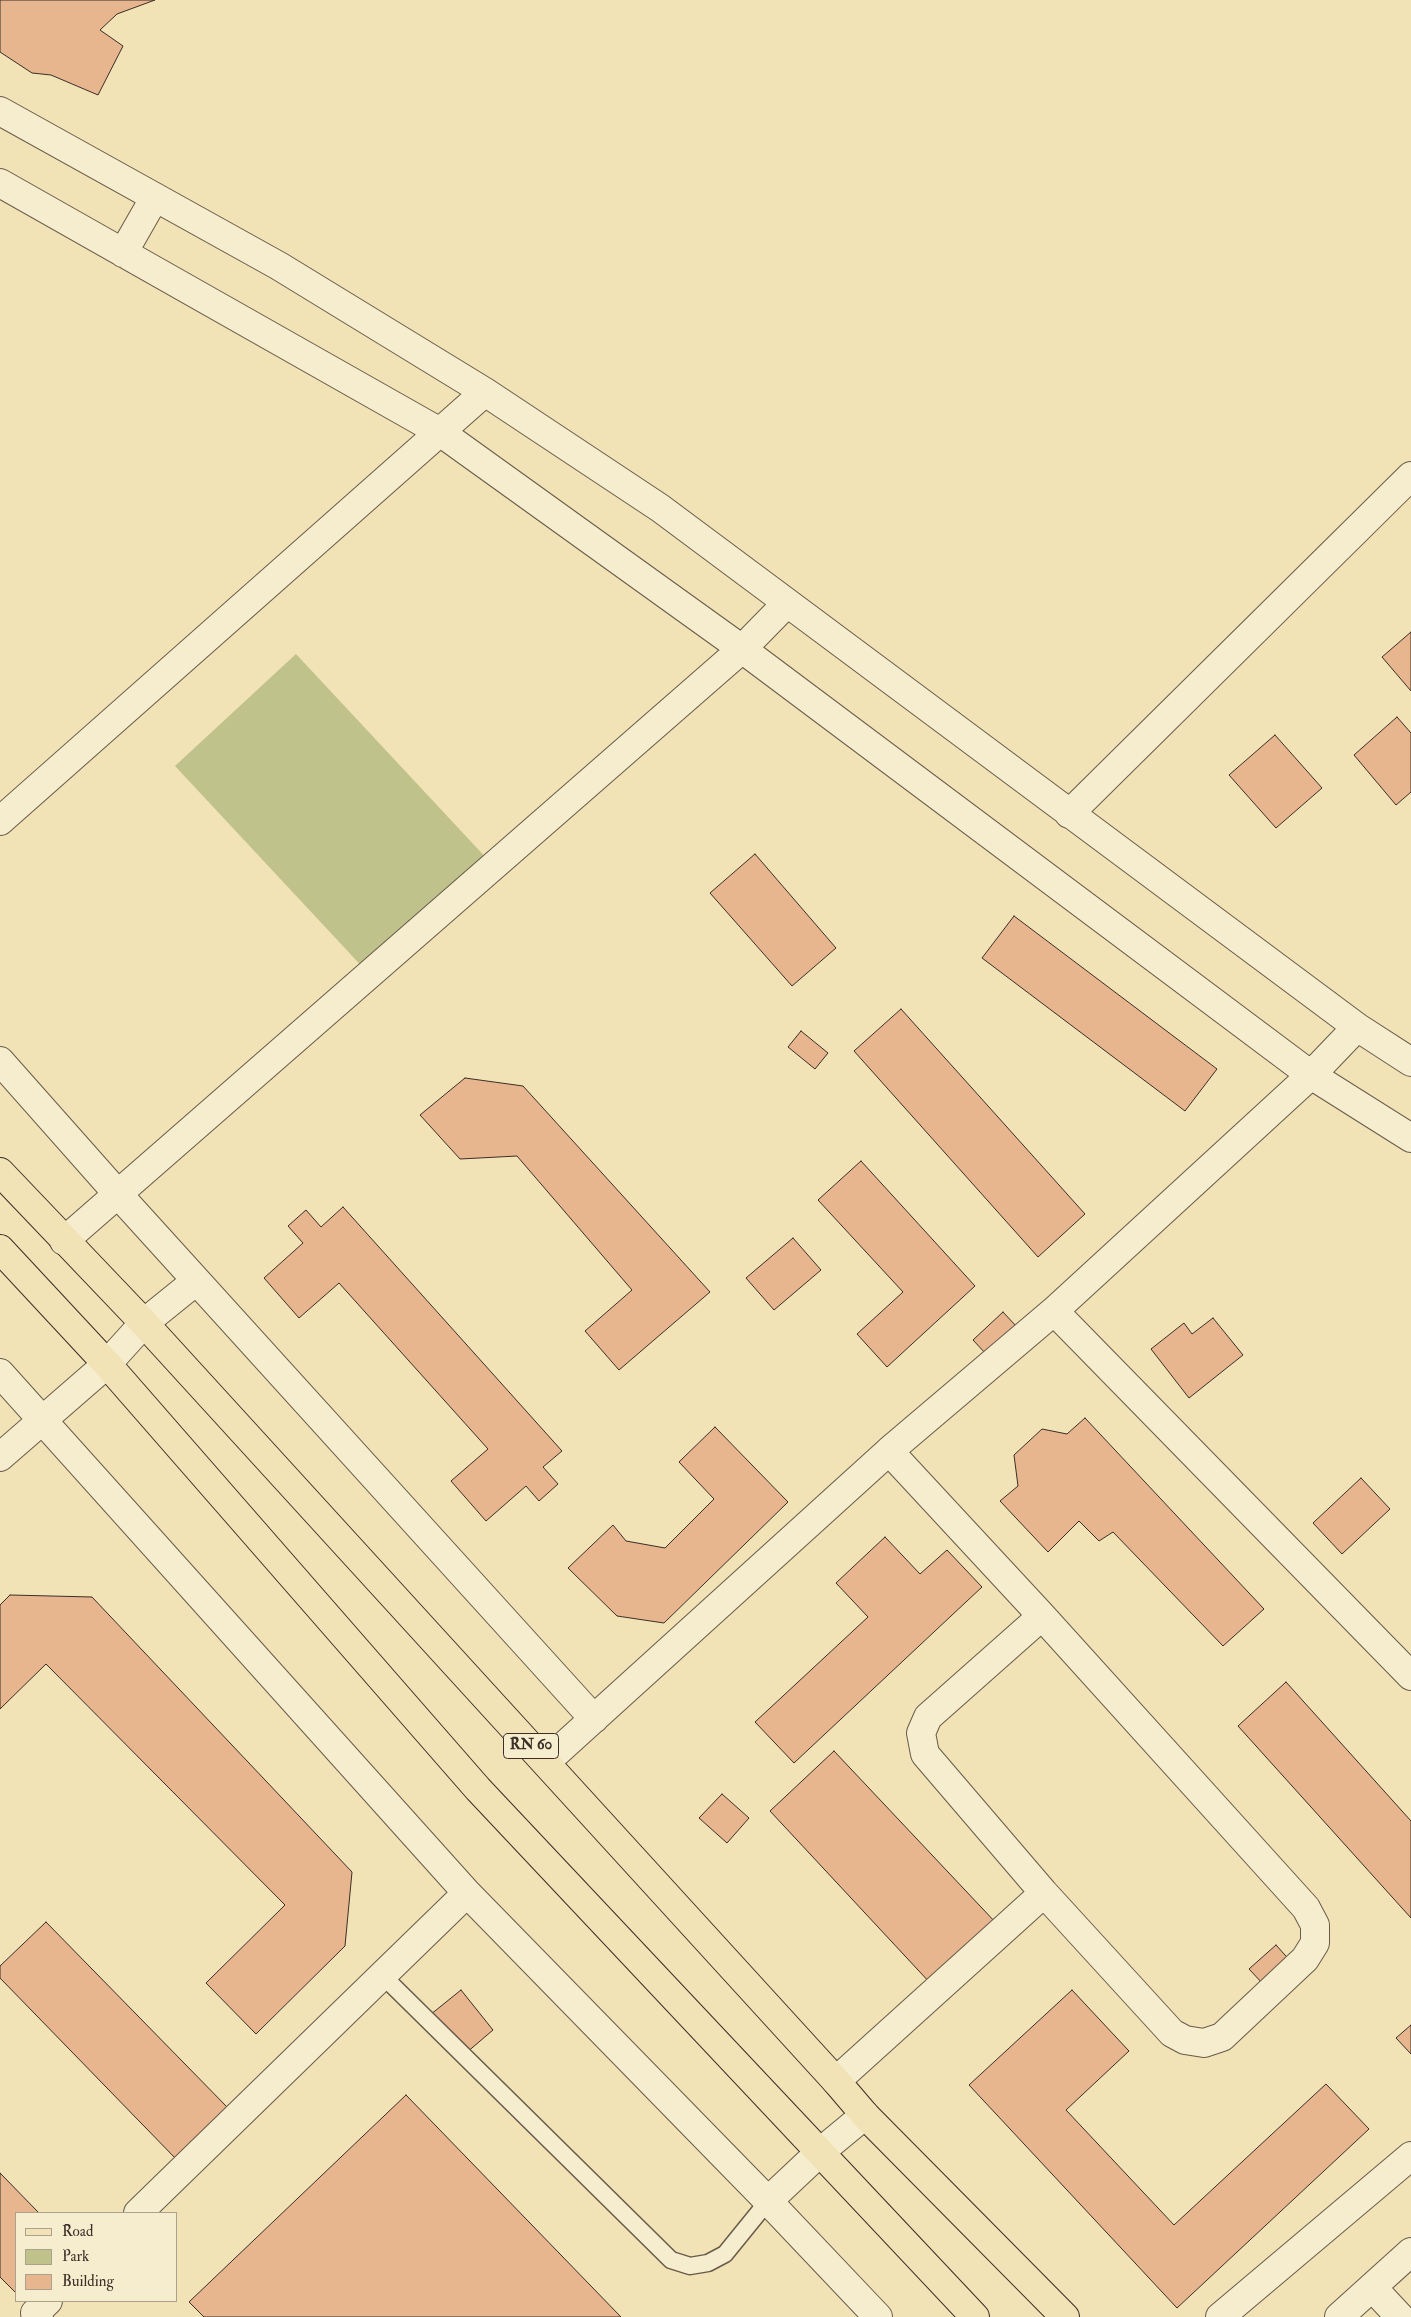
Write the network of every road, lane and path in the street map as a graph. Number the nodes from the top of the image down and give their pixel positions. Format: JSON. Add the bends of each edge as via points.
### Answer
{"nodes":[{"id":1,"x":0,"y":111,"type":"edge"},
{"id":2,"x":0,"y":183,"type":"edge"},
{"id":3,"x":155,"y":197,"type":"junction"},
{"id":4,"x":123,"y":253,"type":"junction"},
{"id":5,"x":485,"y":392,"type":"junction"},
{"id":6,"x":440,"y":432,"type":"junction"},
{"id":7,"x":1411,"y":476,"type":"edge"},
{"id":8,"x":787,"y":603,"type":"junction"},
{"id":9,"x":742,"y":649,"type":"junction"},
{"id":10,"x":1069,"y":814,"type":"junction"},
{"id":11,"x":0,"y":821,"type":"edge"},
{"id":12,"x":1357,"y":1027,"type":"junction"},
{"id":13,"x":0,"y":1061,"type":"edge"},
{"id":14,"x":1411,"y":1062,"type":"edge"},
{"id":15,"x":1311,"y":1074,"type":"junction"},
{"id":16,"x":1411,"y":1138,"type":"edge"},
{"id":17,"x":0,"y":1172,"type":"edge"},
{"id":18,"x":117,"y":1193,"type":"junction"},
{"id":19,"x":64,"y":1241,"type":"junction"},
{"id":20,"x":0,"y":1249,"type":"edge"},
{"id":21,"x":196,"y":1281,"type":"junction"},
{"id":22,"x":1054,"y":1311,"type":"junction"},
{"id":23,"x":144,"y":1323,"type":"junction"},
{"id":24,"x":107,"y":1364,"type":"junction"},
{"id":25,"x":0,"y":1373,"type":"edge"},
{"id":26,"x":42,"y":1420,"type":"junction"},
{"id":27,"x":889,"y":1451,"type":"junction"},
{"id":28,"x":0,"y":1457,"type":"edge"},
{"id":29,"x":1042,"y":1616,"type":"junction"},
{"id":30,"x":1411,"y":1676,"type":"edge"},
{"id":31,"x":594,"y":1719,"type":"junction"},
{"id":32,"x":546,"y":1762,"type":"junction"},
{"id":33,"x":467,"y":1893,"type":"junction"},
{"id":34,"x":1044,"y":1893,"type":"junction"},
{"id":35,"x":383,"y":1976,"type":"junction"},
{"id":36,"x":836,"y":2080,"type":"junction"},
{"id":37,"x":865,"y":2115,"type":"junction"},
{"id":38,"x":820,"y":2153,"type":"junction"},
{"id":39,"x":1411,"y":2156,"type":"edge"},
{"id":40,"x":768,"y":2201,"type":"junction"},
{"id":41,"x":139,"y":2212,"type":"edge"},
{"id":42,"x":1411,"y":2252,"type":"edge"},
{"id":43,"x":1372,"y":2287,"type":"junction"},
{"id":44,"x":878,"y":2317,"type":"edge"},
{"id":45,"x":975,"y":2317,"type":"edge"},
{"id":46,"x":1065,"y":2317,"type":"edge"},
{"id":47,"x":1220,"y":2317,"type":"edge"},
{"id":48,"x":1339,"y":2317,"type":"edge"},
{"id":49,"x":1400,"y":2317,"type":"edge"}],
"edges":[{"from":1,"to":3,"type":"street"},
{"from":2,"to":4,"type":"street"},
{"from":3,"to":4,"type":"street"},
{"from":3,"to":5,"type":"street","via":[[279,266]]},
{"from":4,"to":6,"type":"street"},
{"from":5,"to":6,"type":"street"},
{"from":5,"to":8,"type":"street","via":[[660,508]]},
{"from":6,"to":9,"type":"street"},
{"from":6,"to":11,"type":"street"},
{"from":7,"to":10,"type":"street"},
{"from":8,"to":9,"type":"street"},
{"from":8,"to":10,"type":"street"},
{"from":9,"to":15,"type":"street"},
{"from":9,"to":18,"type":"street"},
{"from":10,"to":12,"type":"street"},
{"from":12,"to":14,"type":"street"},
{"from":12,"to":15,"type":"street"},
{"from":13,"to":18,"type":"street"},
{"from":15,"to":16,"type":"street"},
{"from":15,"to":22,"type":"street"},
{"from":17,"to":19,"type":"main road","number":"RN 60"},
{"from":18,"to":19,"type":"street"},
{"from":18,"to":21,"type":"street"},
{"from":19,"to":23,"type":"main road","number":"RN 60"},
{"from":20,"to":24,"type":"main road"},
{"from":21,"to":23,"type":"street"},
{"from":21,"to":31,"type":"street"},
{"from":22,"to":27,"type":"street"},
{"from":22,"to":30,"type":"street"},
{"from":23,"to":24,"type":"street"},
{"from":23,"to":32,"type":"main road","number":"RN 60"},
{"from":24,"to":26,"type":"street"},
{"from":24,"to":38,"type":"main road","via":[[478,1789]]},
{"from":25,"to":26,"type":"street"},
{"from":26,"to":28,"type":"street"},
{"from":26,"to":33,"type":"street"},
{"from":27,"to":29,"type":"street"},
{"from":27,"to":31,"type":"street"},
{"from":29,"to":34,"type":"street","via":[[928,1717],[921,1733],[924,1754]]},
{"from":29,"to":34,"type":"street","via":[[1306,1908],[1315,1925],[1315,1943],[1305,1959],[1222,2036],[1204,2042],[1185,2040],[1172,2033]]},
{"from":31,"to":32,"type":"street"},
{"from":32,"to":36,"type":"main road","number":"RN 60"},
{"from":33,"to":35,"type":"street"},
{"from":33,"to":40,"type":"street"},
{"from":34,"to":36,"type":"street"},
{"from":35,"to":40,"type":"lane","via":[[671,2260],[690,2266],[708,2263],[725,2254]]},
{"from":35,"to":41,"type":"street"},
{"from":36,"to":37,"type":"main road","number":"RN 60"},
{"from":37,"to":38,"type":"street"},
{"from":37,"to":46,"type":"main road","number":"RN 60"},
{"from":38,"to":40,"type":"street"},
{"from":38,"to":45,"type":"main road"},
{"from":39,"to":47,"type":"street"},
{"from":40,"to":44,"type":"street"},
{"from":42,"to":43,"type":"street"},
{"from":43,"to":48,"type":"street"},
{"from":43,"to":49,"type":"street"}]}
